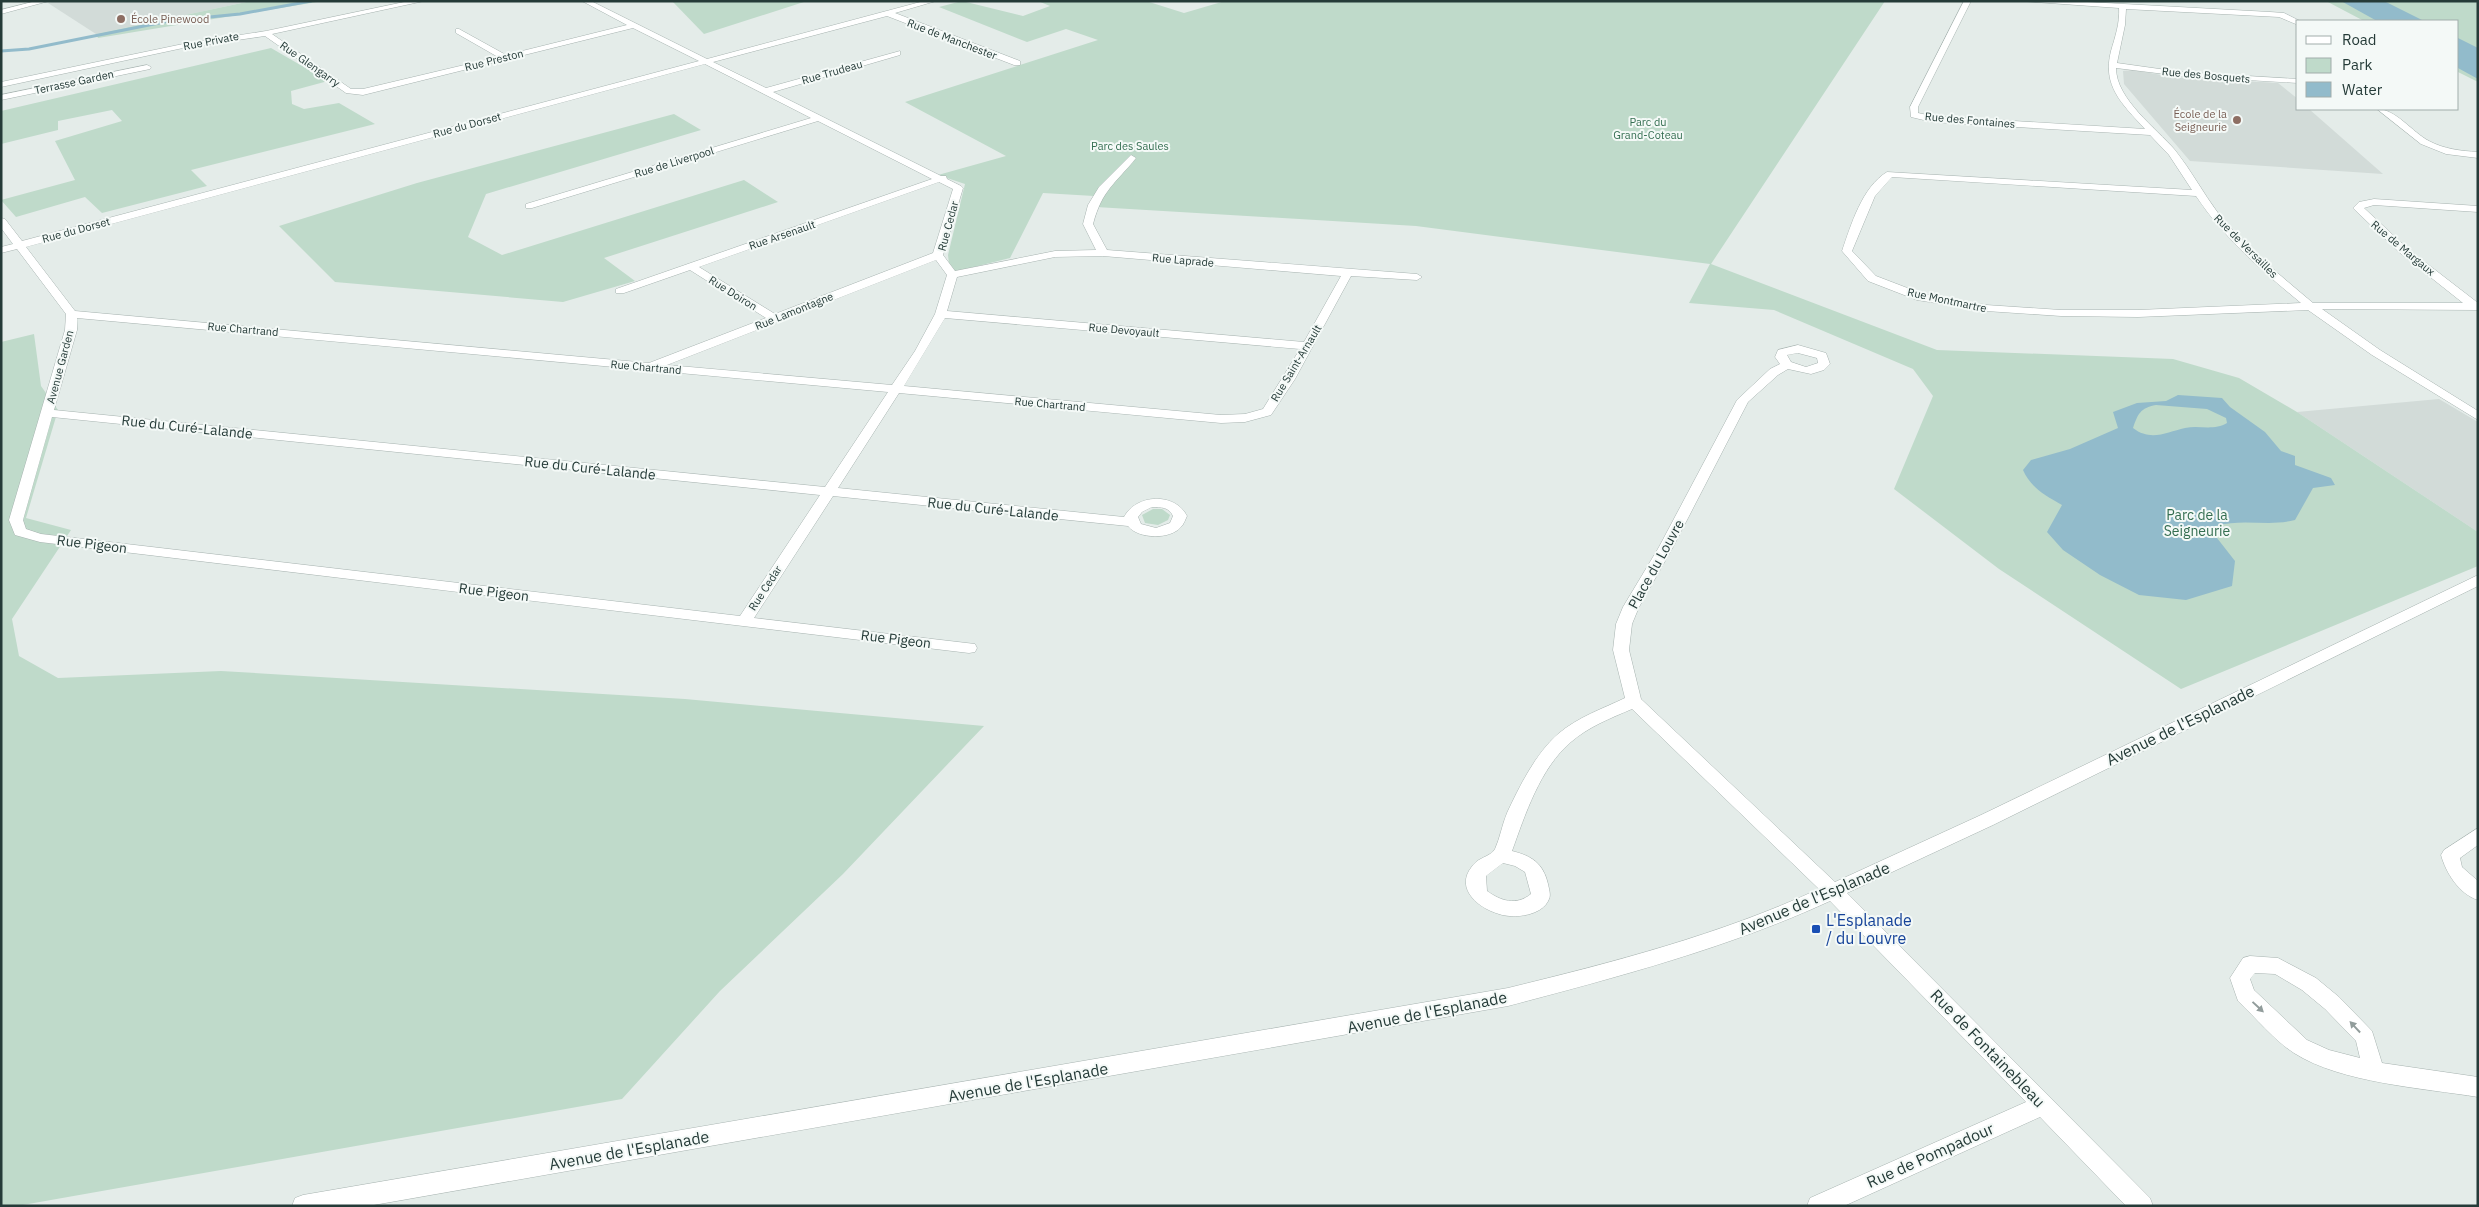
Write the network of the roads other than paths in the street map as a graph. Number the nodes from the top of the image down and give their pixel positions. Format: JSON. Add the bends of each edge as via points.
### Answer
{"nodes":[{"id":1,"x":46,"y":1,"type":"edge"},
{"id":2,"x":421,"y":1,"type":"edge"},
{"id":3,"x":585,"y":1,"type":"edge"},
{"id":4,"x":933,"y":1,"type":"edge"},
{"id":5,"x":1968,"y":1,"type":"edge"},
{"id":6,"x":2023,"y":1,"type":"edge"},
{"id":7,"x":2122,"y":6,"type":"junction"},
{"id":8,"x":1,"y":12,"type":"edge"},
{"id":9,"x":888,"y":14,"type":"junction"},
{"id":10,"x":2296,"y":21,"type":"edge"},
{"id":11,"x":633,"y":26,"type":"junction"},
{"id":12,"x":459,"y":30,"type":"dead end"},
{"id":13,"x":266,"y":33,"type":"junction"},
{"id":14,"x":897,"y":53,"type":"dead end"},
{"id":15,"x":504,"y":57,"type":"junction"},
{"id":16,"x":706,"y":62,"type":"junction"},
{"id":17,"x":1017,"y":64,"type":"dead end"},
{"id":18,"x":2114,"y":64,"type":"junction"},
{"id":19,"x":147,"y":66,"type":"dead end"},
{"id":20,"x":2296,"y":81,"type":"edge"},
{"id":21,"x":1,"y":85,"type":"edge"},
{"id":22,"x":766,"y":91,"type":"junction"},
{"id":23,"x":355,"y":92,"type":"joint"},
{"id":24,"x":1,"y":98,"type":"edge"},
{"id":25,"x":2381,"y":110,"type":"edge"},
{"id":26,"x":819,"y":118,"type":"junction"},
{"id":27,"x":2153,"y":132,"type":"junction"},
{"id":28,"x":2478,"y":155,"type":"edge"},
{"id":29,"x":1131,"y":158,"type":"dead end"},
{"id":30,"x":943,"y":178,"type":"junction"},
{"id":31,"x":2197,"y":193,"type":"junction"},
{"id":32,"x":529,"y":206,"type":"dead end"},
{"id":33,"x":2478,"y":209,"type":"edge"},
{"id":34,"x":1,"y":221,"type":"edge"},
{"id":35,"x":20,"y":245,"type":"junction"},
{"id":36,"x":1,"y":250,"type":"edge"},
{"id":37,"x":1103,"y":253,"type":"junction"},
{"id":38,"x":938,"y":254,"type":"junction"},
{"id":39,"x":692,"y":267,"type":"junction"},
{"id":40,"x":1348,"y":274,"type":"junction"},
{"id":41,"x":952,"y":275,"type":"junction"},
{"id":42,"x":1417,"y":277,"type":"dead end"},
{"id":43,"x":620,"y":291,"type":"dead end"},
{"id":44,"x":2312,"y":306,"type":"junction"},
{"id":45,"x":2476,"y":307,"type":"edge"},
{"id":46,"x":72,"y":314,"type":"junction"},
{"id":47,"x":940,"y":314,"type":"junction"},
{"id":48,"x":775,"y":319,"type":"junction"},
{"id":49,"x":1307,"y":346,"type":"junction"},
{"id":50,"x":1787,"y":365,"type":"dead end"},
{"id":51,"x":650,"y":367,"type":"junction"},
{"id":52,"x":896,"y":391,"type":"junction"},
{"id":53,"x":48,"y":413,"type":"junction"},
{"id":54,"x":2478,"y":416,"type":"edge"},
{"id":55,"x":1221,"y":420,"type":"joint"},
{"id":56,"x":827,"y":492,"type":"junction"},
{"id":57,"x":1132,"y":522,"type":"dead end"},
{"id":58,"x":20,"y":532,"type":"joint"},
{"id":59,"x":2478,"y":580,"type":"edge"},
{"id":60,"x":745,"y":620,"type":"junction"},
{"id":61,"x":969,"y":648,"type":"dead end"},
{"id":62,"x":1634,"y":701,"type":"junction"},
{"id":63,"x":2478,"y":835,"type":"edge"},
{"id":64,"x":1501,"y":856,"type":"dead end"},
{"id":65,"x":1833,"y":892,"type":"junction"},
{"id":66,"x":2478,"y":893,"type":"edge"},
{"id":67,"x":2374,"y":1071,"type":"junction"},
{"id":68,"x":2478,"y":1087,"type":"edge"},
{"id":69,"x":2043,"y":1105,"type":"junction"},
{"id":70,"x":303,"y":1206,"type":"edge"},
{"id":71,"x":1818,"y":1206,"type":"edge"},
{"id":72,"x":2142,"y":1206,"type":"edge"}],
"edges":[{"from":1,"to":8,"type":"street"},
{"from":2,"to":13,"type":"street","name":"Rue Private"},
{"from":3,"to":11,"type":"street","name":"Rue Cedar"},
{"from":4,"to":9,"type":"street","name":"Rue du Dorset"},
{"from":5,"to":27,"type":"street","name":"Rue des Fontaines","via":[[1914,107],[1914,114],[1932,119]]},
{"from":6,"to":7,"type":"street"},
{"from":7,"to":10,"type":"street","via":[[2270,14]]},
{"from":7,"to":18,"type":"street","name":"Rue de Versailles","via":[[2124,17]]},
{"from":9,"to":16,"type":"street","name":"Rue du Dorset"},
{"from":9,"to":17,"type":"street","name":"Rue de Manchester"},
{"from":11,"to":15,"type":"street","name":"Rue Preston"},
{"from":11,"to":16,"type":"street","name":"Rue Cedar"},
{"from":12,"to":15,"type":"street"},
{"from":13,"to":21,"type":"street","name":"Rue Private"},
{"from":13,"to":23,"type":"street","name":"Rue Glengarry"},
{"from":14,"to":22,"type":"street","name":"Rue Trudeau"},
{"from":15,"to":23,"type":"street","name":"Rue Preston","via":[[379,89]]},
{"from":16,"to":22,"type":"street","name":"Rue Cedar"},
{"from":16,"to":35,"type":"street","name":"Rue du Dorset"},
{"from":18,"to":20,"type":"street","name":"Rue des Bosquets","via":[[2181,74]]},
{"from":18,"to":27,"type":"street","name":"Rue de Versailles","via":[[2114,83]]},
{"from":19,"to":24,"type":"street","name":"Terrasse Garden"},
{"from":22,"to":26,"type":"street","name":"Rue Cedar"},
{"from":25,"to":28,"type":"street","via":[[2430,147],[2456,154]]},
{"from":26,"to":30,"type":"street","name":"Rue Cedar"},
{"from":26,"to":32,"type":"street","name":"Rue de Liverpool"},
{"from":27,"to":31,"type":"street","name":"Rue de Versailles","via":[[2178,162]]},
{"from":29,"to":37,"type":"street","via":[[1102,189],[1092,205],[1088,224]]},
{"from":30,"to":38,"type":"street","name":"Rue Cedar","via":[[958,188]]},
{"from":30,"to":39,"type":"street","name":"Rue Arsenault"},
{"from":31,"to":44,"type":"street","name":"Rue de Versailles","via":[[2243,246]]},
{"from":31,"to":44,"type":"street","name":"Rue Montmartre","via":[[1890,174],[1884,176],[1876,187],[1847,251],[1855,268],[1875,282],[1912,294],[1990,309],[2109,314]]},
{"from":33,"to":45,"type":"street","name":"Rue de Margaux","via":[[2374,202],[2358,208],[2404,251]]},
{"from":34,"to":35,"type":"street","name":"Avenue Garden"},
{"from":35,"to":36,"type":"street","name":"Rue du Dorset"},
{"from":35,"to":46,"type":"street","name":"Avenue Garden"},
{"from":37,"to":40,"type":"street","name":"Rue Laprade"},
{"from":37,"to":41,"type":"street","name":"Rue Laprade","via":[[1055,254]]},
{"from":38,"to":41,"type":"street","name":"Rue Cedar"},
{"from":38,"to":48,"type":"street","name":"Rue Lamontagne"},
{"from":39,"to":43,"type":"street","name":"Rue Arsenault"},
{"from":39,"to":48,"type":"street","name":"Rue Doiron"},
{"from":40,"to":42,"type":"street","name":"Rue Laprade"},
{"from":40,"to":49,"type":"street","name":"Rue Saint-Arnault"},
{"from":41,"to":47,"type":"street","name":"Rue Cedar"},
{"from":44,"to":45,"type":"street","name":"Rue de Margaux"},
{"from":44,"to":54,"type":"street","name":"Rue de Versailles","via":[[2374,351]]},
{"from":46,"to":51,"type":"street","name":"Rue Chartrand"},
{"from":46,"to":53,"type":"street","name":"Avenue Garden","via":[[71,330]]},
{"from":47,"to":49,"type":"street","name":"Rue Devoyault"},
{"from":47,"to":52,"type":"street","name":"Rue Cedar"},
{"from":48,"to":51,"type":"street","name":"Rue Lamontagne"},
{"from":49,"to":55,"type":"street","name":"Rue Saint-Arnault","via":[[1267,412]]},
{"from":50,"to":62,"type":"street","name":"Place du Louvre","via":[[1774,372],[1743,400],[1631,607],[1624,624],[1621,650]]},
{"from":51,"to":52,"type":"street","name":"Rue Chartrand"},
{"from":52,"to":55,"type":"street","name":"Rue Chartrand"},
{"from":52,"to":56,"type":"street","name":"Rue Cedar"},
{"from":53,"to":56,"type":"street","name":"Rue du Curé-Lalande"},
{"from":53,"to":58,"type":"street","name":"Avenue Garden","via":[[16,520]]},
{"from":56,"to":57,"type":"street","name":"Rue du Curé-Lalande"},
{"from":56,"to":60,"type":"street","name":"Rue Cedar"},
{"from":58,"to":60,"type":"street","name":"Rue Pigeon","via":[[40,538]]},
{"from":59,"to":65,"type":"street","name":"Avenue de l'Esplanade"},
{"from":60,"to":61,"type":"street","name":"Rue Pigeon"},
{"from":62,"to":64,"type":"street","via":[[1594,718],[1563,739],[1553,750],[1513,820]]},
{"from":62,"to":65,"type":"street","name":"Place du Louvre"},
{"from":63,"to":66,"type":"street","via":[[2450,855],[2454,870]]},
{"from":65,"to":69,"type":"street","name":"Rue de Fontainebleau"},
{"from":65,"to":70,"type":"street","name":"Avenue de l'Esplanade","via":[[1684,949],[1562,984],[1470,1005]]},
{"from":67,"to":67,"type":"street","one_way":true,"via":[[2365,1037],[2332,1002],[2278,966],[2250,964],[2240,978],[2245,995],[2300,1046],[2325,1058]]},
{"from":67,"to":68,"type":"street"},
{"from":69,"to":71,"type":"street","name":"Rue de Pompadour"},
{"from":69,"to":72,"type":"street","name":"Rue de Fontainebleau"}]}
